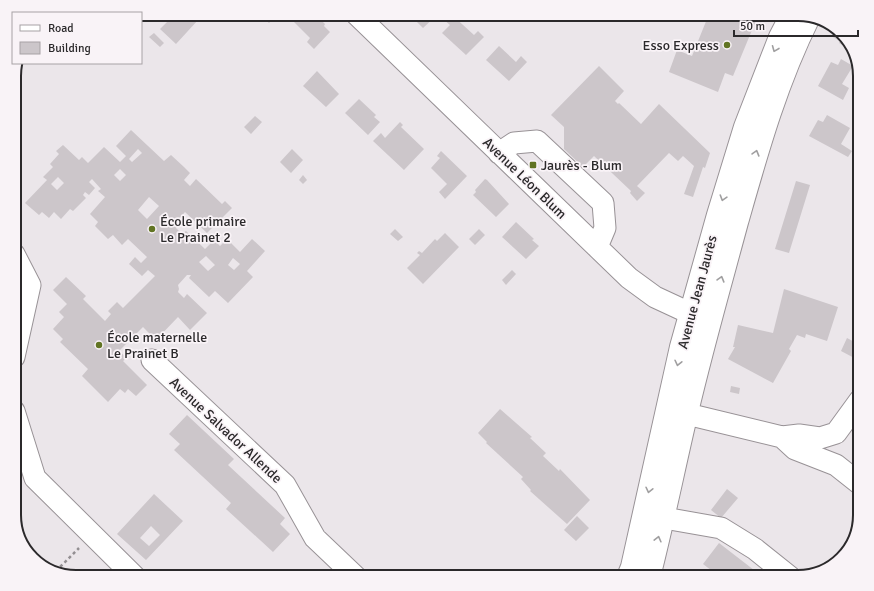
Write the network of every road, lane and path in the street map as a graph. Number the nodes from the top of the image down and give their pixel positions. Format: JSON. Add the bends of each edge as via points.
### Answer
{"nodes":[{"id":1,"x":363,"y":21,"type":"edge"},
{"id":2,"x":788,"y":21,"type":"edge"},
{"id":3,"x":807,"y":21,"type":"edge"},
{"id":4,"x":499,"y":153,"type":"junction"},
{"id":5,"x":597,"y":247,"type":"junction"},
{"id":6,"x":21,"y":268,"type":"edge"},
{"id":7,"x":701,"y":314,"type":"junction"},
{"id":8,"x":21,"y":326,"type":"edge"},
{"id":9,"x":152,"y":360,"type":"dead end"},
{"id":10,"x":853,"y":410,"type":"edge"},
{"id":11,"x":687,"y":414,"type":"junction"},
{"id":12,"x":21,"y":433,"type":"edge"},
{"id":13,"x":782,"y":437,"type":"junction"},
{"id":14,"x":853,"y":478,"type":"edge"},
{"id":15,"x":664,"y":518,"type":"junction"},
{"id":16,"x":91,"y":534,"type":"junction"},
{"id":17,"x":59,"y":567,"type":"edge"},
{"id":18,"x":128,"y":570,"type":"edge"},
{"id":19,"x":349,"y":570,"type":"edge"},
{"id":20,"x":631,"y":570,"type":"edge"},
{"id":21,"x":651,"y":570,"type":"edge"},
{"id":22,"x":781,"y":570,"type":"edge"}],
"edges":[{"from":1,"to":4,"type":"street","name":"Avenue Léon Blum"},
{"from":2,"to":7,"type":"main road","name":"Avenue Jean Jaurès","one_way":true,"via":[[745,127]]},
{"from":7,"to":3,"type":"main road","name":"Avenue Jean Jaurès","one_way":true,"via":[[762,134],[795,45]]},
{"from":4,"to":5,"type":"street","name":"Avenue Léon Blum"},
{"from":4,"to":5,"type":"street","via":[[514,143],[537,141],[604,203],[605,228]]},
{"from":5,"to":7,"type":"street","name":"Avenue Léon Blum","via":[[629,278],[655,297],[683,310]]},
{"from":6,"to":8,"type":"street","via":[[30,285]]},
{"from":7,"to":11,"type":"main road","name":"Avenue Jean Jaurès"},
{"from":7,"to":20,"type":"main road","name":"Avenue Jean Jaurès","one_way":true,"via":[[681,347]]},
{"from":9,"to":19,"type":"street","name":"Avenue Salvador Allende","via":[[285,485],[315,538]]},
{"from":10,"to":13,"type":"street","via":[[836,433],[820,438],[799,434]]},
{"from":11,"to":13,"type":"street"},
{"from":11,"to":15,"type":"main road","name":"Avenue Jean Jaurès"},
{"from":12,"to":16,"type":"street","via":[[35,478]]},
{"from":13,"to":14,"type":"street","via":[[795,449],[836,465]]},
{"from":21,"to":15,"type":"main road","name":"Avenue Jean Jaurès","one_way":true},
{"from":15,"to":22,"type":"street","via":[[721,528],[755,549]]},
{"from":16,"to":17,"type":"path"},
{"from":16,"to":18,"type":"street"}]}
